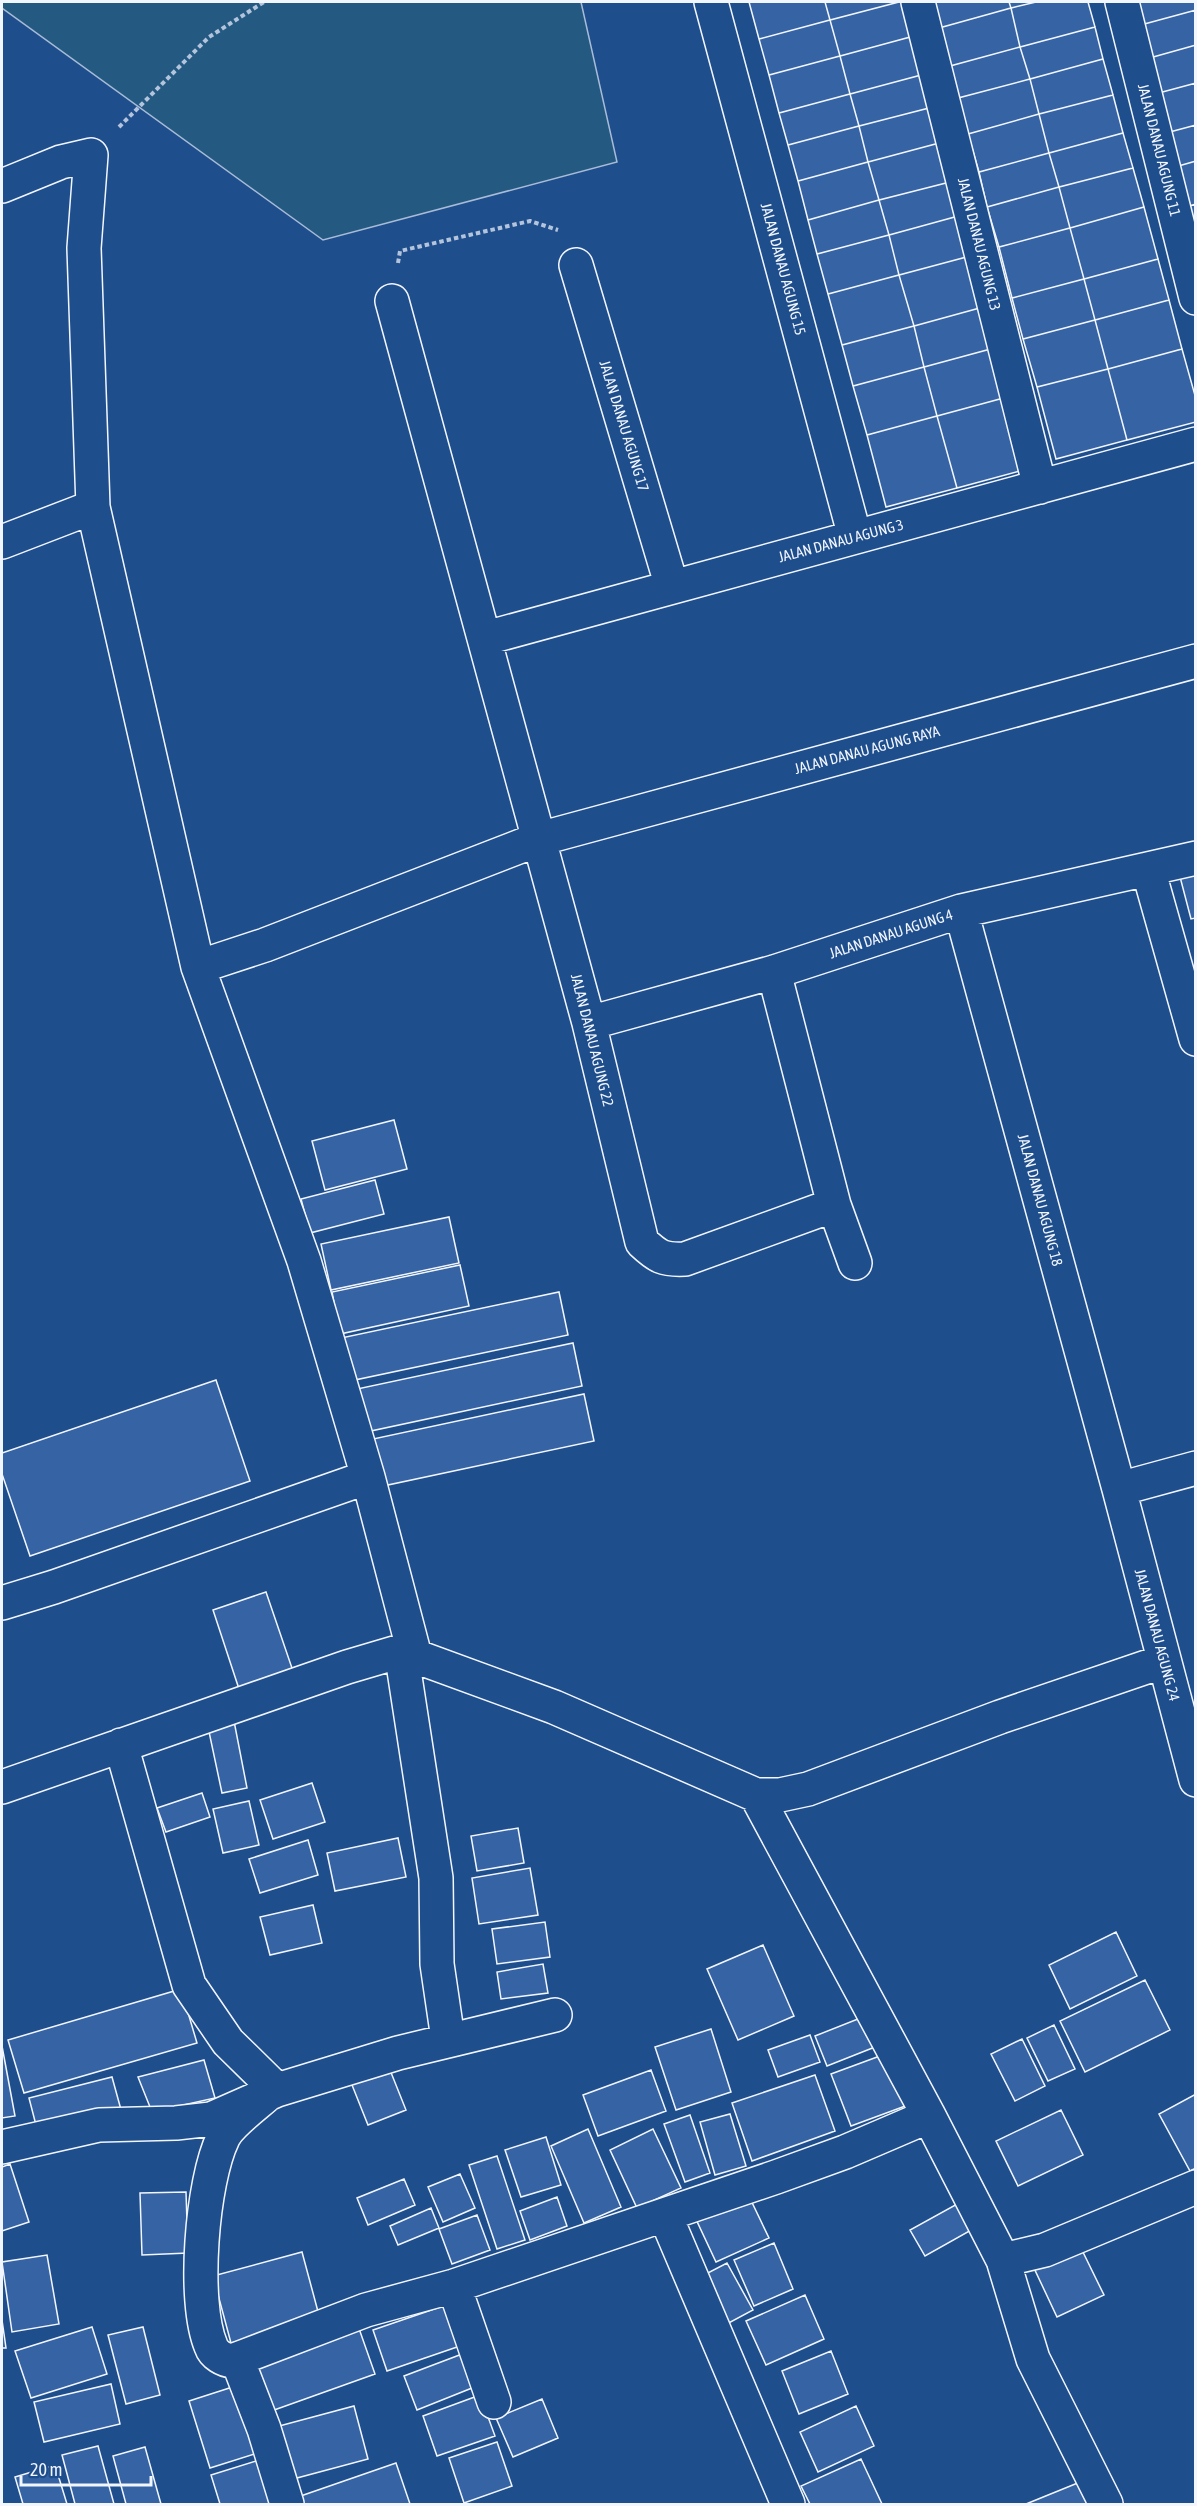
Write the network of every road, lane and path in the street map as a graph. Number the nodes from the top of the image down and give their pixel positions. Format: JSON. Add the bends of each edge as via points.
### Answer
{"nodes":[{"id":1,"x":264,"y":2,"type":"edge"},
{"id":2,"x":711,"y":2,"type":"edge"},
{"id":3,"x":918,"y":2,"type":"edge"},
{"id":4,"x":1122,"y":2,"type":"edge"},
{"id":5,"x":91,"y":155,"type":"junction"},
{"id":6,"x":2,"y":186,"type":"edge"},
{"id":7,"x":576,"y":265,"type":"joint"},
{"id":8,"x":1196,"y":298,"type":"edge"},
{"id":9,"x":392,"y":301,"type":"joint"},
{"id":10,"x":1196,"y":444,"type":"edge"},
{"id":11,"x":1040,"y":487,"type":"junction"},
{"id":12,"x":93,"y":507,"type":"junction"},
{"id":13,"x":855,"y":537,"type":"junction"},
{"id":14,"x":2,"y":543,"type":"edge"},
{"id":15,"x":672,"y":587,"type":"junction"},
{"id":16,"x":486,"y":638,"type":"junction"},
{"id":17,"x":1196,"y":661,"type":"edge"},
{"id":18,"x":539,"y":839,"type":"junction"},
{"id":19,"x":1196,"y":858,"type":"edge"},
{"id":20,"x":1148,"y":869,"type":"junction"},
{"id":21,"x":961,"y":910,"type":"junction"},
{"id":22,"x":198,"y":967,"type":"junction"},
{"id":23,"x":774,"y":972,"type":"junction"},
{"id":24,"x":589,"y":1023,"type":"junction"},
{"id":25,"x":1196,"y":1040,"type":"edge"},
{"id":26,"x":834,"y":1205,"type":"junction"},
{"id":27,"x":855,"y":1263,"type":"dead end"},
{"id":28,"x":1196,"y":1468,"type":"edge"},
{"id":29,"x":368,"y":1477,"type":"junction"},
{"id":30,"x":1119,"y":1489,"type":"junction"},
{"id":31,"x":2,"y":1603,"type":"edge"},
{"id":32,"x":408,"y":1654,"type":"junction"},
{"id":33,"x":1164,"y":1660,"type":"junction"},
{"id":34,"x":121,"y":1745,"type":"junction"},
{"id":35,"x":1196,"y":1780,"type":"edge"},
{"id":36,"x":2,"y":1787,"type":"edge"},
{"id":37,"x":756,"y":1795,"type":"junction"},
{"id":38,"x":555,"y":2015,"type":"dead end"},
{"id":39,"x":448,"y":2039,"type":"junction"},
{"id":40,"x":273,"y":2091,"type":"junction"},
{"id":41,"x":929,"y":2116,"type":"junction"},
{"id":42,"x":2,"y":2146,"type":"edge"},
{"id":43,"x":1196,"y":2187,"type":"edge"},
{"id":44,"x":665,"y":2215,"type":"junction"},
{"id":45,"x":1003,"y":2260,"type":"junction"},
{"id":46,"x":454,"y":2286,"type":"junction"},
{"id":47,"x":237,"y":2359,"type":"junction"},
{"id":48,"x":494,"y":2402,"type":"dead end"},
{"id":49,"x":286,"y":2505,"type":"edge"},
{"id":50,"x":788,"y":2505,"type":"edge"},
{"id":51,"x":1106,"y":2505,"type":"edge"}],
"edges":[{"from":1,"to":5,"type":"path","via":[[209,37]]},
{"from":2,"to":13,"type":"street","name":"JALAN DANAU AGUNG 15"},
{"from":3,"to":11,"type":"street","name":"JALAN DANAU AGUNG 13"},
{"from":4,"to":8,"type":"street","name":"JALAN DANAU AGUNG 11"},
{"from":5,"to":6,"type":"street"},
{"from":5,"to":12,"type":"street","via":[[84,248]]},
{"from":7,"to":9,"type":"path","via":[[560,231],[530,221],[400,251]]},
{"from":7,"to":15,"type":"street","name":"JALAN DANAU AGUNG 17"},
{"from":9,"to":16,"type":"street","name":"JALAN DANAU AGUNG 22"},
{"from":10,"to":11,"type":"street","name":"JALAN DANAU AGUNG 3"},
{"from":11,"to":13,"type":"street","name":"JALAN DANAU AGUNG 3"},
{"from":12,"to":14,"type":"street"},
{"from":12,"to":22,"type":"street"},
{"from":13,"to":15,"type":"street","name":"JALAN DANAU AGUNG 3"},
{"from":15,"to":16,"type":"street","name":"JALAN DANAU AGUNG 3"},
{"from":16,"to":18,"type":"street","name":"JALAN DANAU AGUNG 22"},
{"from":17,"to":18,"type":"street","name":"JALAN DANAU AGUNG RAYA"},
{"from":18,"to":22,"type":"street","name":"JALAN DANAU AGUNG RAYA"},
{"from":18,"to":24,"type":"street","name":"JALAN DANAU AGUNG 22"},
{"from":19,"to":20,"type":"street","name":"JALAN DANAU AGUNG 4"},
{"from":20,"to":21,"type":"street","name":"JALAN DANAU AGUNG 4"},
{"from":20,"to":25,"type":"street"},
{"from":21,"to":23,"type":"street","name":"JALAN DANAU AGUNG 4"},
{"from":21,"to":30,"type":"street","name":"JALAN DANAU AGUNG 18"},
{"from":22,"to":29,"type":"street","via":[[304,1261]]},
{"from":23,"to":24,"type":"street","name":"JALAN DANAU AGUNG 4"},
{"from":23,"to":26,"type":"street"},
{"from":24,"to":26,"type":"street","name":"JALAN DANAU AGUNG 22","via":[[642,1242],[656,1255],[669,1260],[685,1259]]},
{"from":26,"to":27,"type":"street"},
{"from":28,"to":30,"type":"street"},
{"from":29,"to":31,"type":"street"},
{"from":29,"to":32,"type":"street"},
{"from":30,"to":33,"type":"street","name":"JALAN DANAU AGUNG 24"},
{"from":32,"to":34,"type":"street","via":[[347,1667]]},
{"from":32,"to":37,"type":"street","via":[[554,1707]]},
{"from":32,"to":39,"type":"street","via":[[436,1878],[436,1964]]},
{"from":33,"to":35,"type":"street","name":"JALAN DANAU AGUNG 24"},
{"from":33,"to":37,"type":"street","via":[[808,1789]]},
{"from":34,"to":36,"type":"street"},
{"from":34,"to":40,"type":"street","via":[[189,1985],[228,2042]]},
{"from":37,"to":41,"type":"street"},
{"from":38,"to":39,"type":"street"},
{"from":39,"to":40,"type":"street"},
{"from":40,"to":42,"type":"street","via":[[211,2119],[99,2125]]},
{"from":40,"to":47,"type":"street","via":[[224,2134],[214,2157],[206,2201],[201,2289],[205,2318],[211,2348],[226,2360]]},
{"from":41,"to":44,"type":"street","via":[[845,2152]]},
{"from":41,"to":45,"type":"street"},
{"from":43,"to":45,"type":"street","via":[[1045,2250]]},
{"from":44,"to":46,"type":"street"},
{"from":44,"to":50,"type":"street"},
{"from":45,"to":51,"type":"street","via":[[1033,2359]]},
{"from":46,"to":47,"type":"street","via":[[366,2310]]},
{"from":46,"to":48,"type":"street"},
{"from":47,"to":49,"type":"street","via":[[264,2429]]}]}
